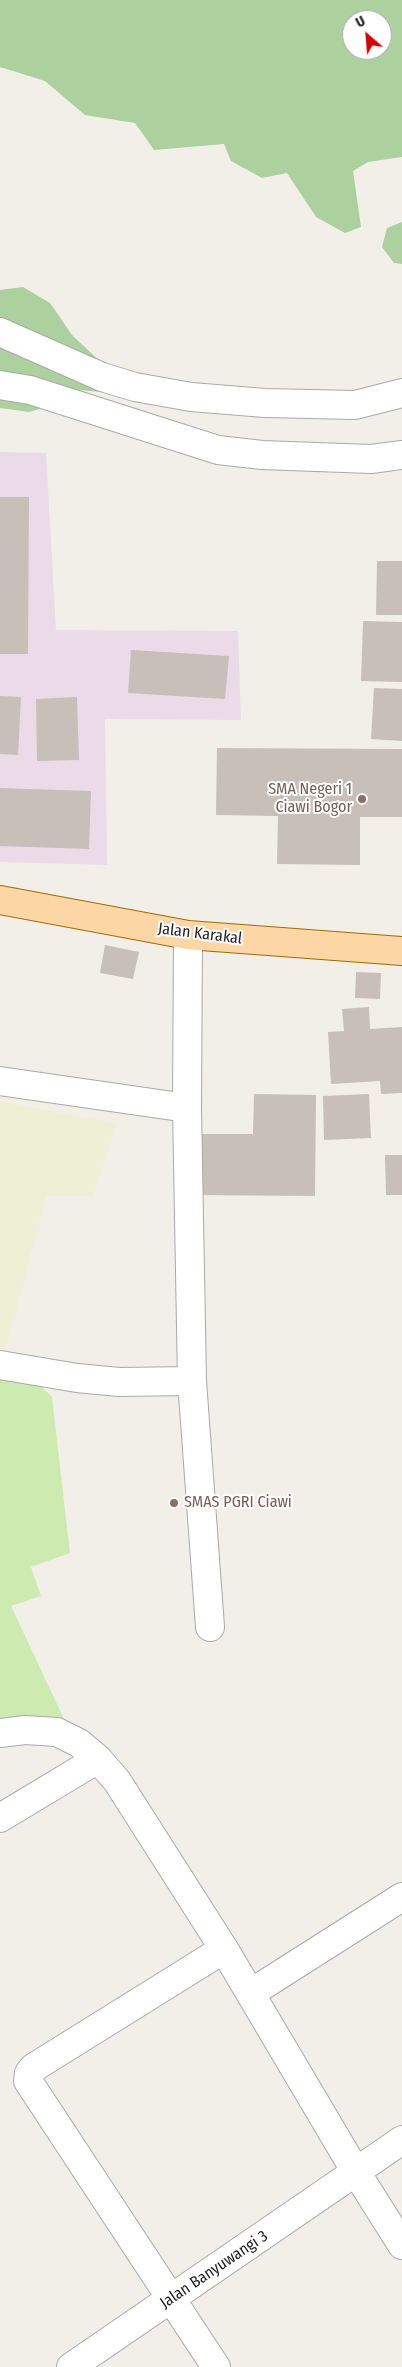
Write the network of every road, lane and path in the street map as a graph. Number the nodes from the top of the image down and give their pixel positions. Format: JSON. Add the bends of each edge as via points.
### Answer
{"nodes":[{"id":1,"x":0,"y":332,"type":"edge"},
{"id":2,"x":0,"y":385,"type":"edge"},
{"id":3,"x":402,"y":393,"type":"edge"},
{"id":4,"x":402,"y":454,"type":"edge"},
{"id":5,"x":0,"y":900,"type":"edge"},
{"id":6,"x":188,"y":935,"type":"junction"},
{"id":7,"x":402,"y":950,"type":"edge"},
{"id":8,"x":0,"y":1080,"type":"edge"},
{"id":9,"x":187,"y":1108,"type":"junction"},
{"id":10,"x":0,"y":1365,"type":"edge"},
{"id":11,"x":192,"y":1380,"type":"junction"},
{"id":12,"x":210,"y":1627,"type":"dead end"},
{"id":13,"x":0,"y":1733,"type":"edge"},
{"id":14,"x":98,"y":1759,"type":"junction"},
{"id":15,"x":0,"y":1818,"type":"edge"},
{"id":16,"x":402,"y":1897,"type":"edge"},
{"id":17,"x":224,"y":1949,"type":"junction"},
{"id":18,"x":251,"y":1993,"type":"junction"},
{"id":19,"x":402,"y":2140,"type":"edge"},
{"id":20,"x":356,"y":2172,"type":"junction"},
{"id":21,"x":402,"y":2245,"type":"edge"},
{"id":22,"x":171,"y":2299,"type":"junction"},
{"id":23,"x":72,"y":2367,"type":"edge"},
{"id":24,"x":216,"y":2367,"type":"edge"}],
"edges":[{"from":1,"to":3,"type":"street","via":[[102,377],[135,387],[191,397],[355,405]]},
{"from":2,"to":4,"type":"street","via":[[30,390],[218,450],[371,459]]},
{"from":5,"to":6,"type":"main road","name":"Jalan Karakal"},
{"from":6,"to":7,"type":"main road","name":"Jalan Karakal"},
{"from":6,"to":9,"type":"street"},
{"from":8,"to":9,"type":"street"},
{"from":9,"to":11,"type":"street"},
{"from":10,"to":11,"type":"street","via":[[110,1381]]},
{"from":11,"to":12,"type":"street"},
{"from":13,"to":14,"type":"street","via":[[24,1730],[57,1732],[79,1743]]},
{"from":14,"to":15,"type":"street"},
{"from":14,"to":17,"type":"street","via":[[132,1804]]},
{"from":16,"to":18,"type":"street"},
{"from":17,"to":18,"type":"street"},
{"from":17,"to":22,"type":"street","via":[[29,2073],[28,2081]]},
{"from":18,"to":20,"type":"street"},
{"from":19,"to":20,"type":"street","name":"Jalan Banyuwangi 3"},
{"from":20,"to":21,"type":"street"},
{"from":20,"to":22,"type":"street","name":"Jalan Banyuwangi 3"},
{"from":22,"to":23,"type":"street","name":"Jalan Banyuwangi 3"},
{"from":22,"to":24,"type":"street"}]}
